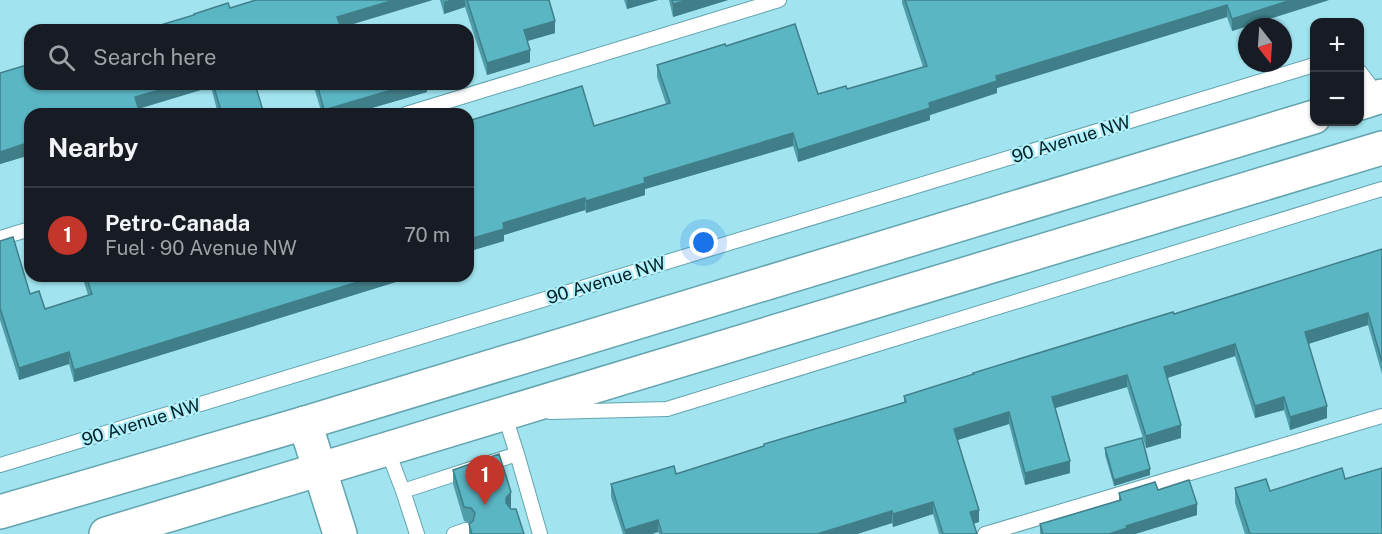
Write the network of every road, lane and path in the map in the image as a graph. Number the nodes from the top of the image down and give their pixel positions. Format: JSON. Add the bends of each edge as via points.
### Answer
{"nodes":[{"id":1,"x":779,"y":0,"type":"edge"},
{"id":2,"x":1310,"y":65,"type":"edge"},
{"id":3,"x":1364,"y":81,"type":"edge"},
{"id":4,"x":1374,"y":99,"type":"edge"},
{"id":5,"x":426,"y":108,"type":"edge"},
{"id":6,"x":1310,"y":118,"type":"edge"},
{"id":7,"x":1382,"y":148,"type":"edge"},
{"id":8,"x":1382,"y":189,"type":"edge"},
{"id":9,"x":24,"y":231,"type":"edge"},
{"id":10,"x":0,"y":238,"type":"edge"},
{"id":11,"x":504,"y":413,"type":"junction"},
{"id":12,"x":1382,"y":416,"type":"edge"},
{"id":13,"x":305,"y":423,"type":"junction"},
{"id":14,"x":387,"y":449,"type":"junction"},
{"id":15,"x":517,"y":454,"type":"junction"},
{"id":16,"x":0,"y":465,"type":"edge"},
{"id":17,"x":319,"y":470,"type":"junction"},
{"id":18,"x":403,"y":491,"type":"junction"},
{"id":19,"x":0,"y":512,"type":"edge"},
{"id":20,"x":107,"y":534,"type":"edge"},
{"id":21,"x":340,"y":534,"type":"edge"},
{"id":22,"x":417,"y":534,"type":"edge"},
{"id":23,"x":540,"y":534,"type":"edge"},
{"id":24,"x":985,"y":534,"type":"edge"}],
"edges":[{"from":1,"to":5,"type":"lane"},
{"from":2,"to":16,"type":"lane","name":"90 Avenue NW"},
{"from":3,"to":4,"type":"lane"},
{"from":6,"to":13,"type":"main road"},
{"from":7,"to":11,"type":"main road"},
{"from":8,"to":11,"type":"lane","via":[[667,409]]},
{"from":9,"to":10,"type":"lane"},
{"from":11,"to":14,"type":"main road"},
{"from":11,"to":15,"type":"lane"},
{"from":12,"to":24,"type":"lane"},
{"from":13,"to":17,"type":"main road"},
{"from":13,"to":19,"type":"main road"},
{"from":14,"to":17,"type":"main road"},
{"from":14,"to":18,"type":"lane"},
{"from":15,"to":18,"type":"lane"},
{"from":15,"to":23,"type":"lane","via":[[527,511]]},
{"from":17,"to":20,"type":"main road"},
{"from":17,"to":21,"type":"main road"},
{"from":18,"to":22,"type":"lane"}]}
